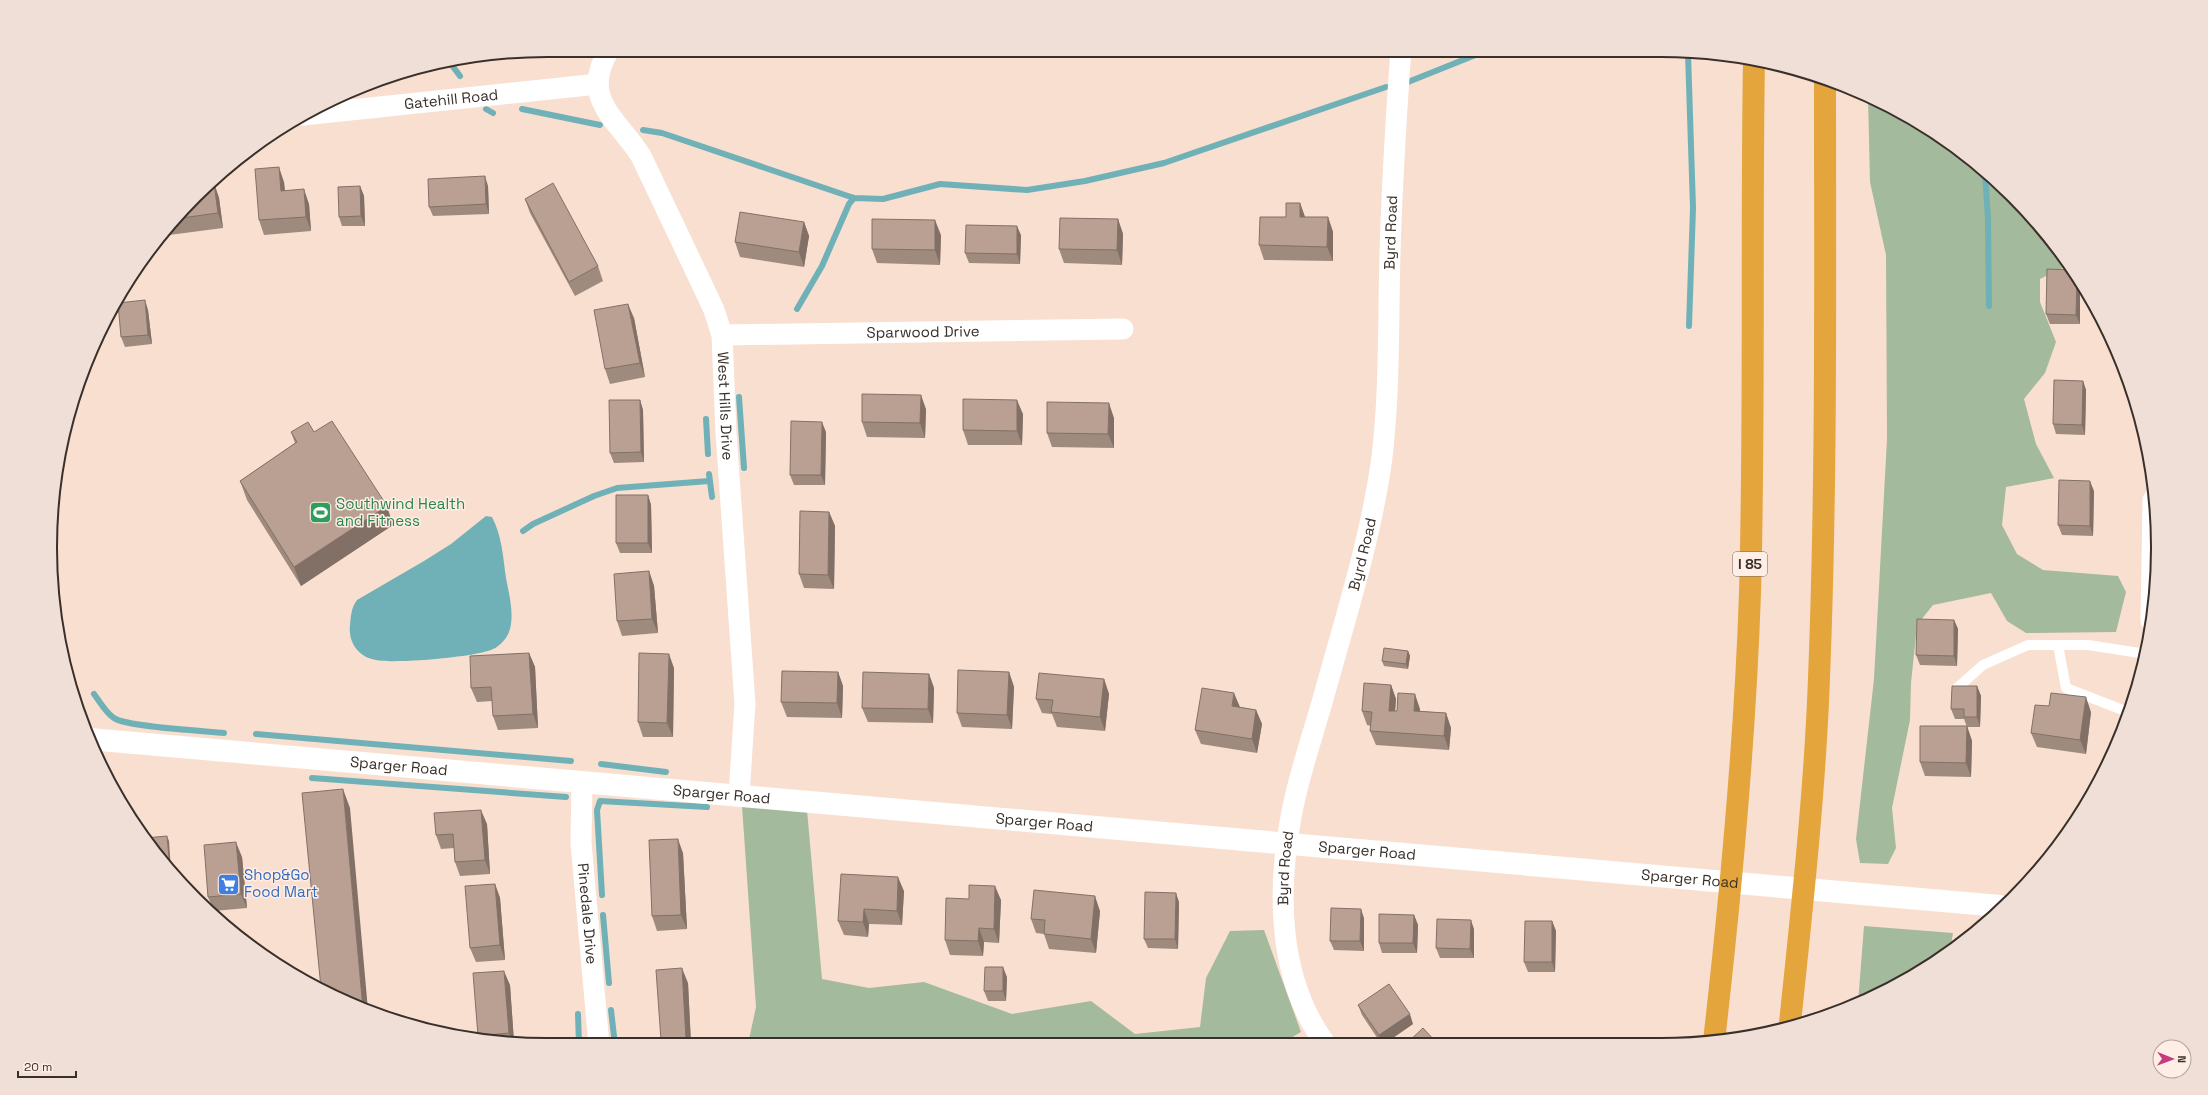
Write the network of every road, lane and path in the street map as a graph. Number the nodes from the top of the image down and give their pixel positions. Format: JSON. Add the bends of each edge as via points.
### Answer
{"nodes":[{"id":1,"x":605,"y":57,"type":"edge"},
{"id":2,"x":1401,"y":57,"type":"edge"},
{"id":3,"x":1754,"y":66,"type":"edge"},
{"id":4,"x":598,"y":84,"type":"junction"},
{"id":5,"x":1825,"y":86,"type":"edge"},
{"id":6,"x":323,"y":112,"type":"edge"},
{"id":7,"x":1123,"y":329,"type":"dead end"},
{"id":8,"x":722,"y":336,"type":"junction"},
{"id":9,"x":2058,"y":645,"type":"junction"},
{"id":10,"x":2139,"y":653,"type":"edge"},
{"id":11,"x":1956,"y":689,"type":"edge"},
{"id":12,"x":2123,"y":710,"type":"edge"},
{"id":13,"x":96,"y":740,"type":"edge"},
{"id":14,"x":582,"y":782,"type":"junction"},
{"id":15,"x":739,"y":795,"type":"junction"},
{"id":16,"x":1287,"y":843,"type":"junction"},
{"id":17,"x":1993,"y":908,"type":"edge"},
{"id":18,"x":1790,"y":1020,"type":"edge"},
{"id":19,"x":1715,"y":1035,"type":"edge"},
{"id":20,"x":598,"y":1038,"type":"edge"},
{"id":21,"x":1322,"y":1038,"type":"edge"}],
"edges":[{"from":1,"to":4,"type":"street","name":"West Hills Drive"},
{"from":2,"to":16,"type":"street","name":"Byrd Road","via":[[1390,250],[1389,357],[1382,456],[1367,539],[1291,814]]},
{"from":3,"to":19,"type":"highway","number":"I 85","via":[[1754,355],[1749,601],[1744,722]]},
{"from":4,"to":6,"type":"street","name":"Gatehill Road"},
{"from":4,"to":8,"type":"street","name":"West Hills Drive","via":[[607,112],[641,156],[714,310]]},
{"from":5,"to":18,"type":"highway","via":[[1822,596],[1812,790]]},
{"from":7,"to":8,"type":"street","name":"Sparwood Drive"},
{"from":8,"to":15,"type":"street","name":"West Hills Drive","via":[[745,704]]},
{"from":9,"to":10,"type":"lane","via":[[2088,645]]},
{"from":9,"to":11,"type":"lane","via":[[2028,645],[1983,665]]},
{"from":9,"to":12,"type":"lane","via":[[2066,688]]},
{"from":13,"to":14,"type":"street","name":"Sparger Road"},
{"from":14,"to":15,"type":"street","name":"Sparger Road"},
{"from":14,"to":20,"type":"street","name":"Pinedale Drive","via":[[581,843]]},
{"from":15,"to":16,"type":"street","name":"Sparger Road"},
{"from":16,"to":17,"type":"street","name":"Sparger Road","via":[[1884,894]]},
{"from":16,"to":21,"type":"street","name":"Byrd Road","via":[[1284,913],[1288,961],[1303,1006]]}]}
